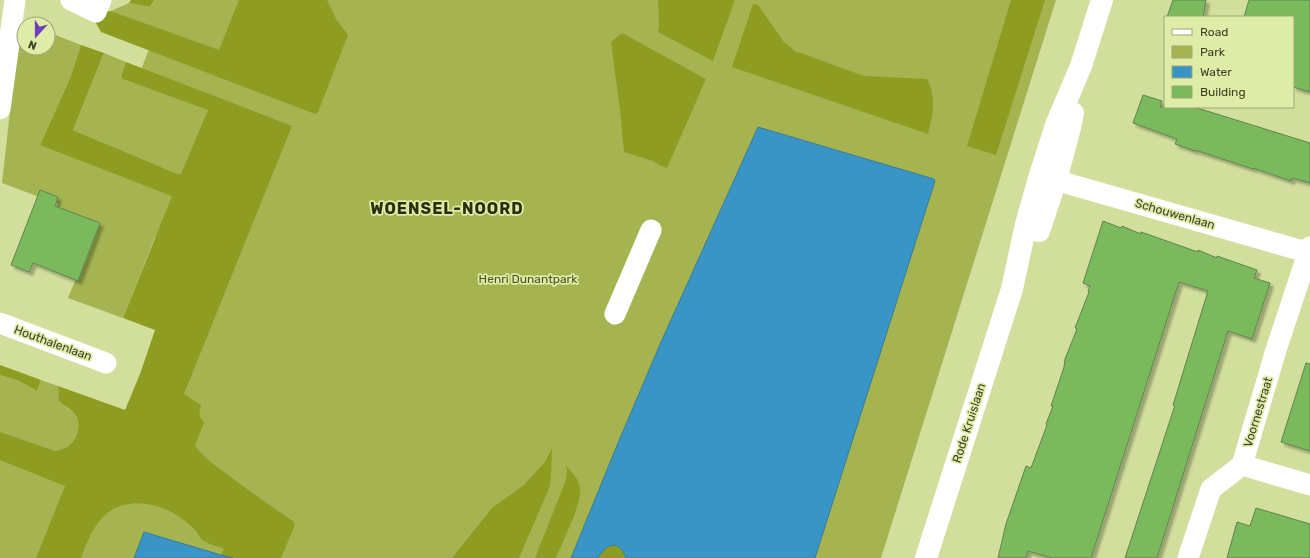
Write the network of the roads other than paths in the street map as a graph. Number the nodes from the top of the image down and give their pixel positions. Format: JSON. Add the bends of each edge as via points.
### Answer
{"nodes":[{"id":1,"x":15,"y":0,"type":"edge"},
{"id":2,"x":71,"y":0,"type":"edge"},
{"id":3,"x":1102,"y":0,"type":"edge"},
{"id":4,"x":99,"y":6,"type":"edge"},
{"id":5,"x":0,"y":109,"type":"edge"},
{"id":6,"x":1048,"y":177,"type":"junction"},
{"id":7,"x":651,"y":230,"type":"dead end"},
{"id":8,"x":1309,"y":251,"type":"edge"},
{"id":9,"x":615,"y":314,"type":"dead end"},
{"id":10,"x":0,"y":324,"type":"edge"},
{"id":11,"x":106,"y":363,"type":"dead end"},
{"id":12,"x":1242,"y":465,"type":"junction"},
{"id":13,"x":1310,"y":485,"type":"edge"},
{"id":14,"x":926,"y":558,"type":"edge"},
{"id":15,"x":1188,"y":558,"type":"edge"}],
"edges":[{"from":1,"to":5,"type":"street"},
{"from":2,"to":4,"type":"street"},
{"from":3,"to":6,"type":"main road","name":"Rode Kruislaan","via":[[1081,66],[1056,125]]},
{"from":6,"to":8,"type":"street","name":"Schouwenlaan"},
{"from":6,"to":14,"type":"main road","name":"Rode Kruislaan","via":[[1026,224],[1012,289]]},
{"from":7,"to":9,"type":"street"},
{"from":8,"to":12,"type":"street","name":"Voornestraat"},
{"from":10,"to":11,"type":"street","name":"Houthalenlaan"},
{"from":12,"to":13,"type":"street"},
{"from":12,"to":15,"type":"street","via":[[1211,489]]}]}
